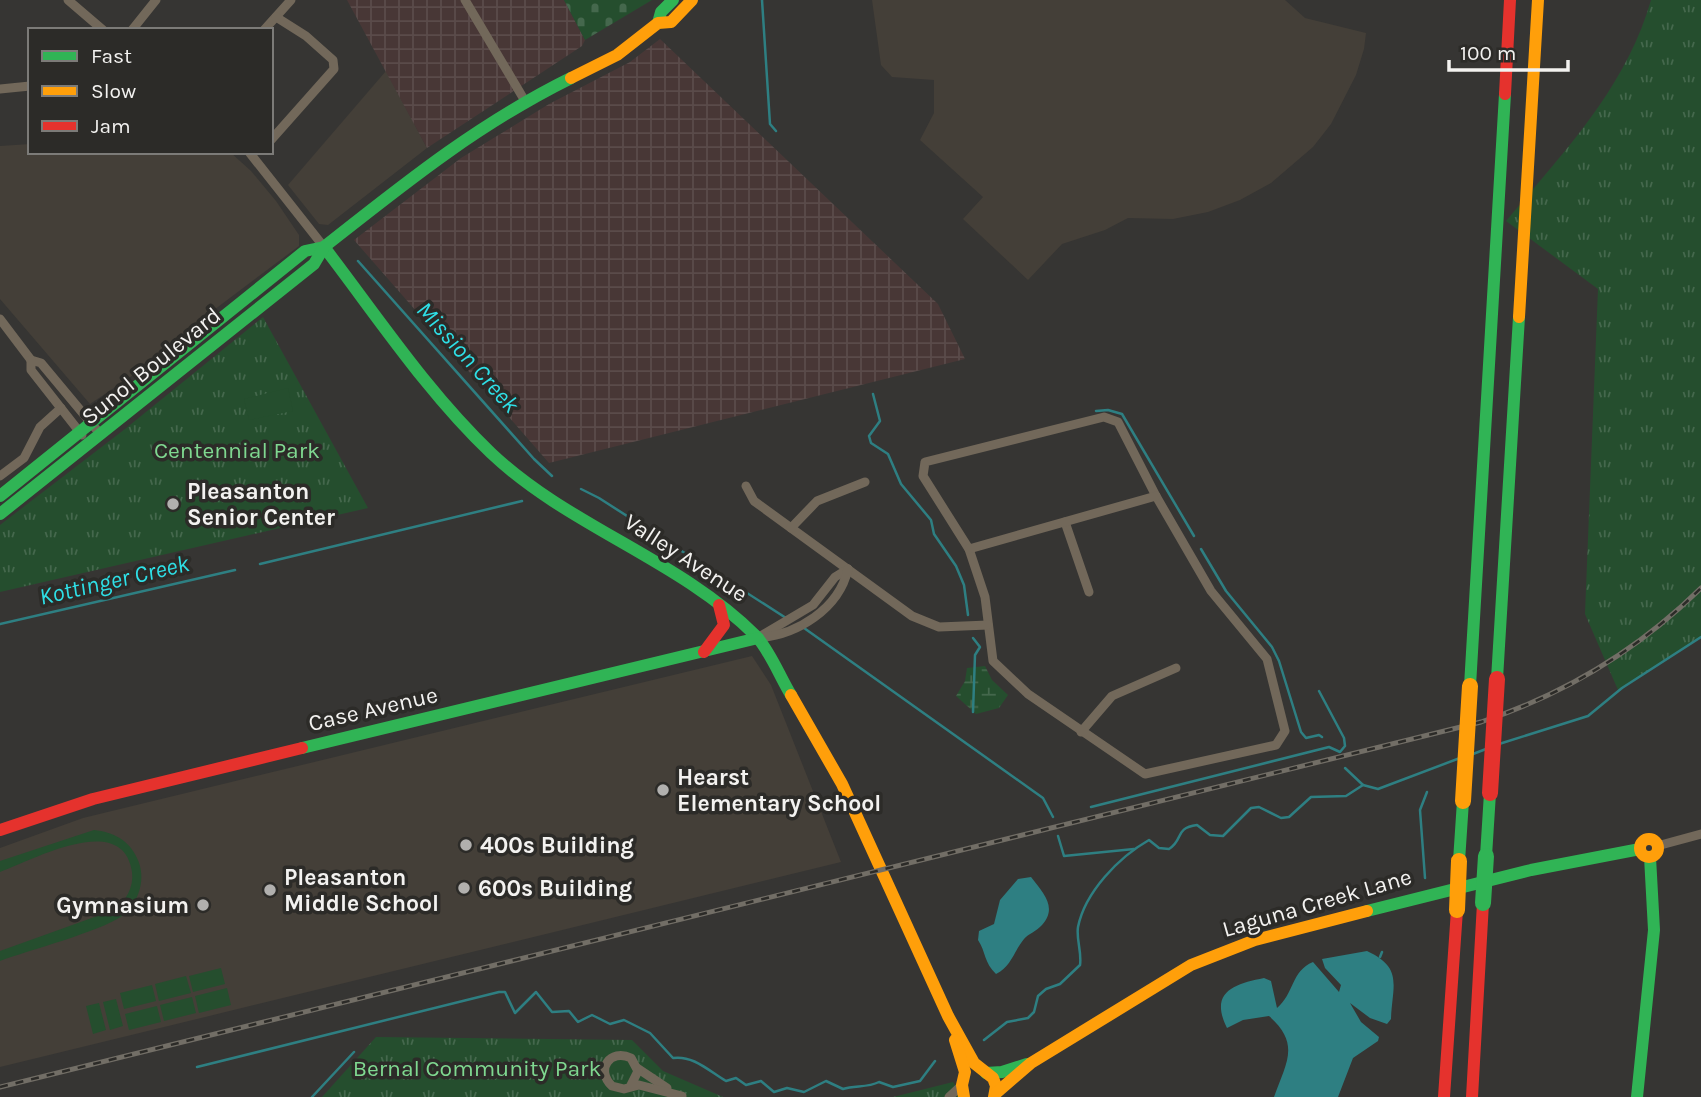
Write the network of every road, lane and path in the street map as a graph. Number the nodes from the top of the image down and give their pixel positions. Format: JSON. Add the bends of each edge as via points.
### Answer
{"nodes":[{"id":1,"x":68,"y":0,"type":"edge"},
{"id":2,"x":156,"y":0,"type":"edge"},
{"id":3,"x":291,"y":0,"type":"edge"},
{"id":4,"x":465,"y":0,"type":"edge"},
{"id":5,"x":673,"y":0,"type":"edge"},
{"id":6,"x":692,"y":0,"type":"edge"},
{"id":7,"x":1508,"y":0,"type":"edge"},
{"id":8,"x":1538,"y":0,"type":"edge"},
{"id":9,"x":276,"y":18,"type":"junction"},
{"id":10,"x":658,"y":23,"type":"junction"},
{"id":11,"x":101,"y":28,"type":"edge"},
{"id":12,"x":134,"y":28,"type":"edge"},
{"id":13,"x":266,"y":28,"type":"edge"},
{"id":14,"x":28,"y":86,"type":"edge"},
{"id":15,"x":0,"y":89,"type":"edge"},
{"id":16,"x":524,"y":101,"type":"junction"},
{"id":17,"x":273,"y":138,"type":"edge"},
{"id":18,"x":255,"y":154,"type":"edge"},
{"id":19,"x":324,"y":247,"type":"junction"},
{"id":20,"x":0,"y":319,"type":"edge"},
{"id":21,"x":32,"y":360,"type":"junction"},
{"id":22,"x":61,"y":408,"type":"junction"},
{"id":23,"x":91,"y":433,"type":"junction"},
{"id":24,"x":0,"y":476,"type":"edge"},
{"id":25,"x":866,"y":482,"type":"dead end"},
{"id":26,"x":746,"y":486,"type":"dead end"},
{"id":27,"x":0,"y":496,"type":"edge"},
{"id":28,"x":1156,"y":496,"type":"junction"},
{"id":29,"x":0,"y":514,"type":"edge"},
{"id":30,"x":1065,"y":522,"type":"junction"},
{"id":31,"x":791,"y":528,"type":"junction"},
{"id":32,"x":969,"y":549,"type":"junction"},
{"id":33,"x":848,"y":569,"type":"junction"},
{"id":34,"x":1089,"y":592,"type":"dead end"},
{"id":35,"x":718,"y":601,"type":"junction"},
{"id":36,"x":988,"y":625,"type":"junction"},
{"id":37,"x":758,"y":638,"type":"junction"},
{"id":38,"x":703,"y":653,"type":"junction"},
{"id":39,"x":1176,"y":668,"type":"dead end"},
{"id":40,"x":1081,"y":732,"type":"junction"},
{"id":41,"x":0,"y":830,"type":"edge"},
{"id":42,"x":1701,"y":834,"type":"edge"},
{"id":43,"x":1649,"y":851,"type":"junction"},
{"id":44,"x":948,"y":1016,"type":"junction"},
{"id":45,"x":1031,"y":1063,"type":"junction"},
{"id":46,"x":637,"y":1068,"type":"junction"},
{"id":47,"x":984,"y":1072,"type":"junction"},
{"id":48,"x":631,"y":1085,"type":"junction"},
{"id":49,"x":963,"y":1087,"type":"edge"},
{"id":50,"x":683,"y":1096,"type":"edge"},
{"id":51,"x":994,"y":1096,"type":"edge"},
{"id":52,"x":950,"y":1097,"type":"edge"},
{"id":53,"x":1444,"y":1097,"type":"edge"},
{"id":54,"x":1472,"y":1097,"type":"edge"},
{"id":55,"x":1636,"y":1097,"type":"edge"}],
"edges":[{"from":1,"to":11,"type":"street"},
{"from":2,"to":12,"type":"street"},
{"from":3,"to":9,"type":"street"},
{"from":4,"to":16,"type":"street"},
{"from":5,"to":10,"type":"main road","name":"Sunol Boulevard"},
{"from":6,"to":10,"type":"main road","name":"Sunol Boulevard","via":[[671,22]]},
{"from":7,"to":53,"type":"main road","bridge":true},
{"from":8,"to":54,"type":"main road","bridge":true},
{"from":9,"to":13,"type":"street"},
{"from":9,"to":17,"type":"street","via":[[306,36],[333,60],[334,69]]},
{"from":10,"to":16,"type":"main road","name":"Sunol Boulevard","via":[[617,55]]},
{"from":14,"to":15,"type":"street"},
{"from":16,"to":19,"type":"main road","name":"Sunol Boulevard","via":[[428,163]]},
{"from":18,"to":19,"type":"street"},
{"from":19,"to":23,"type":"main road","name":"Sunol Boulevard","via":[[306,251]]},
{"from":19,"to":35,"type":"main road","name":"Valley Avenue","via":[[491,453],[533,487]]},
{"from":20,"to":21,"type":"street"},
{"from":21,"to":22,"type":"street","via":[[31,370]]},
{"from":21,"to":23,"type":"street","via":[[41,363]]},
{"from":22,"to":23,"type":"street"},
{"from":22,"to":24,"type":"street","via":[[40,427],[23,458]]},
{"from":23,"to":27,"type":"main road","name":"Sunol Boulevard"},
{"from":23,"to":29,"type":"main road","name":"Sunol Boulevard"},
{"from":25,"to":31,"type":"street","via":[[817,501]]},
{"from":26,"to":31,"type":"street","via":[[754,501]]},
{"from":28,"to":30,"type":"street"},
{"from":28,"to":32,"type":"street","via":[[1118,422],[1104,417],[925,462],[922,476]]},
{"from":28,"to":40,"type":"street","via":[[1211,591],[1267,659],[1285,731],[1276,745],[1144,774]]},
{"from":30,"to":32,"type":"street"},
{"from":30,"to":34,"type":"street"},
{"from":31,"to":33,"type":"street"},
{"from":32,"to":36,"type":"street","via":[[985,597]]},
{"from":33,"to":36,"type":"street","via":[[925,623],[939,627]]},
{"from":33,"to":37,"type":"street","name":"Case Avenue","via":[[835,578],[808,615]]},
{"from":35,"to":37,"type":"main road","name":"Valley Avenue"},
{"from":35,"to":38,"type":"main road","via":[[724,625]]},
{"from":36,"to":40,"type":"street","via":[[993,662]]},
{"from":37,"to":38,"type":"main road","name":"Case Avenue"},
{"from":37,"to":44,"type":"main road","name":"Valley Avenue","via":[[842,784]]},
{"from":38,"to":41,"type":"main road","name":"Case Avenue","via":[[93,799]]},
{"from":39,"to":40,"type":"street","via":[[1112,696]]},
{"from":42,"to":43,"type":"street","name":"Laguna Creek Lane"},
{"from":43,"to":45,"type":"main road","name":"Laguna Creek Lane","via":[[1531,870],[1255,940],[1191,965]]},
{"from":43,"to":55,"type":"main road","via":[[1654,930]]},
{"from":44,"to":47,"type":"main road","name":"Valley Avenue"},
{"from":44,"to":49,"type":"main road","name":"Valley Avenue","via":[[964,1067]]},
{"from":45,"to":47,"type":"main road","name":"Laguna Creek Lane"},
{"from":45,"to":51,"type":"main road","name":"Laguna Creek Lane"},
{"from":46,"to":48,"type":"street"},
{"from":46,"to":48,"type":"street","via":[[631,1058],[621,1055],[610,1058],[604,1067],[611,1086],[624,1089]]},
{"from":46,"to":50,"type":"street"},
{"from":47,"to":49,"type":"main road","name":"Laguna Creek Lane","via":[[975,1072]]},
{"from":47,"to":51,"type":"main road","name":"Valley Avenue","via":[[993,1078]]},
{"from":48,"to":50,"type":"street"},
{"from":49,"to":52,"type":"street"}]}
